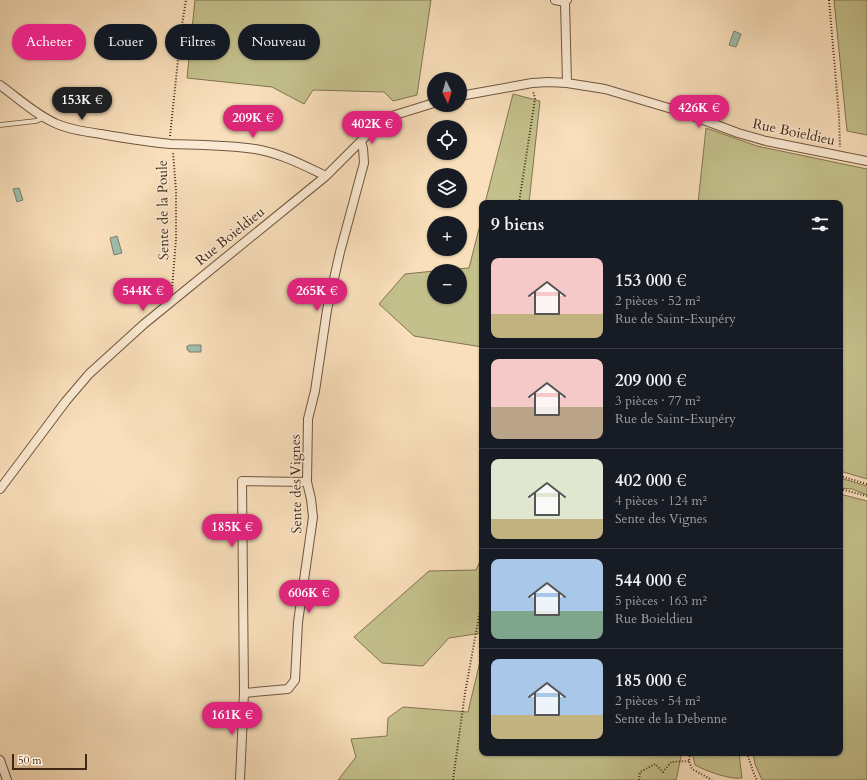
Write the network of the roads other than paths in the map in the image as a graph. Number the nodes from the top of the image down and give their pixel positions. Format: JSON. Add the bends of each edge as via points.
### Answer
{"nodes":[{"id":1,"x":555,"y":0,"type":"edge"},
{"id":2,"x":566,"y":1,"type":"edge"},
{"id":3,"x":567,"y":83,"type":"junction"},
{"id":4,"x":0,"y":85,"type":"edge"},
{"id":5,"x":467,"y":95,"type":"edge"},
{"id":6,"x":427,"y":105,"type":"edge"},
{"id":7,"x":44,"y":117,"type":"junction"},
{"id":8,"x":0,"y":125,"type":"edge"},
{"id":9,"x":361,"y":142,"type":"junction"},
{"id":10,"x":867,"y":161,"type":"edge"},
{"id":11,"x":326,"y":176,"type":"junction"},
{"id":12,"x":307,"y":482,"type":"junction"},
{"id":13,"x":0,"y":489,"type":"edge"},
{"id":14,"x":244,"y":693,"type":"junction"},
{"id":15,"x":0,"y":760,"type":"edge"},
{"id":16,"x":7,"y":780,"type":"edge"},
{"id":17,"x":240,"y":780,"type":"edge"}],
"edges":[{"from":1,"to":2,"type":"street"},
{"from":2,"to":3,"type":"street"},
{"from":3,"to":5,"type":"street","name":"Rue Boieldieu","via":[[532,83]]},
{"from":3,"to":10,"type":"street","name":"Rue Boieldieu","via":[[605,89],[766,141]]},
{"from":4,"to":7,"type":"street"},
{"from":6,"to":9,"type":"street","name":"Rue Boieldieu","via":[[386,119]]},
{"from":7,"to":8,"type":"lane","via":[[36,121]]},
{"from":7,"to":11,"type":"street","via":[[75,130],[126,139],[255,149],[275,154]]},
{"from":9,"to":11,"type":"street","name":"Rue Boieldieu"},
{"from":9,"to":12,"type":"street","name":"Sente des Vignes","via":[[364,163],[327,310],[308,419]]},
{"from":11,"to":13,"type":"street","name":"Rue Boieldieu","via":[[172,301],[89,374]]},
{"from":12,"to":14,"type":"street","name":"Sente des Vignes","via":[[313,517],[298,622],[295,680],[288,689]]},
{"from":12,"to":14,"type":"street","via":[[242,481]]},
{"from":14,"to":17,"type":"street"},
{"from":15,"to":16,"type":"street"}]}
